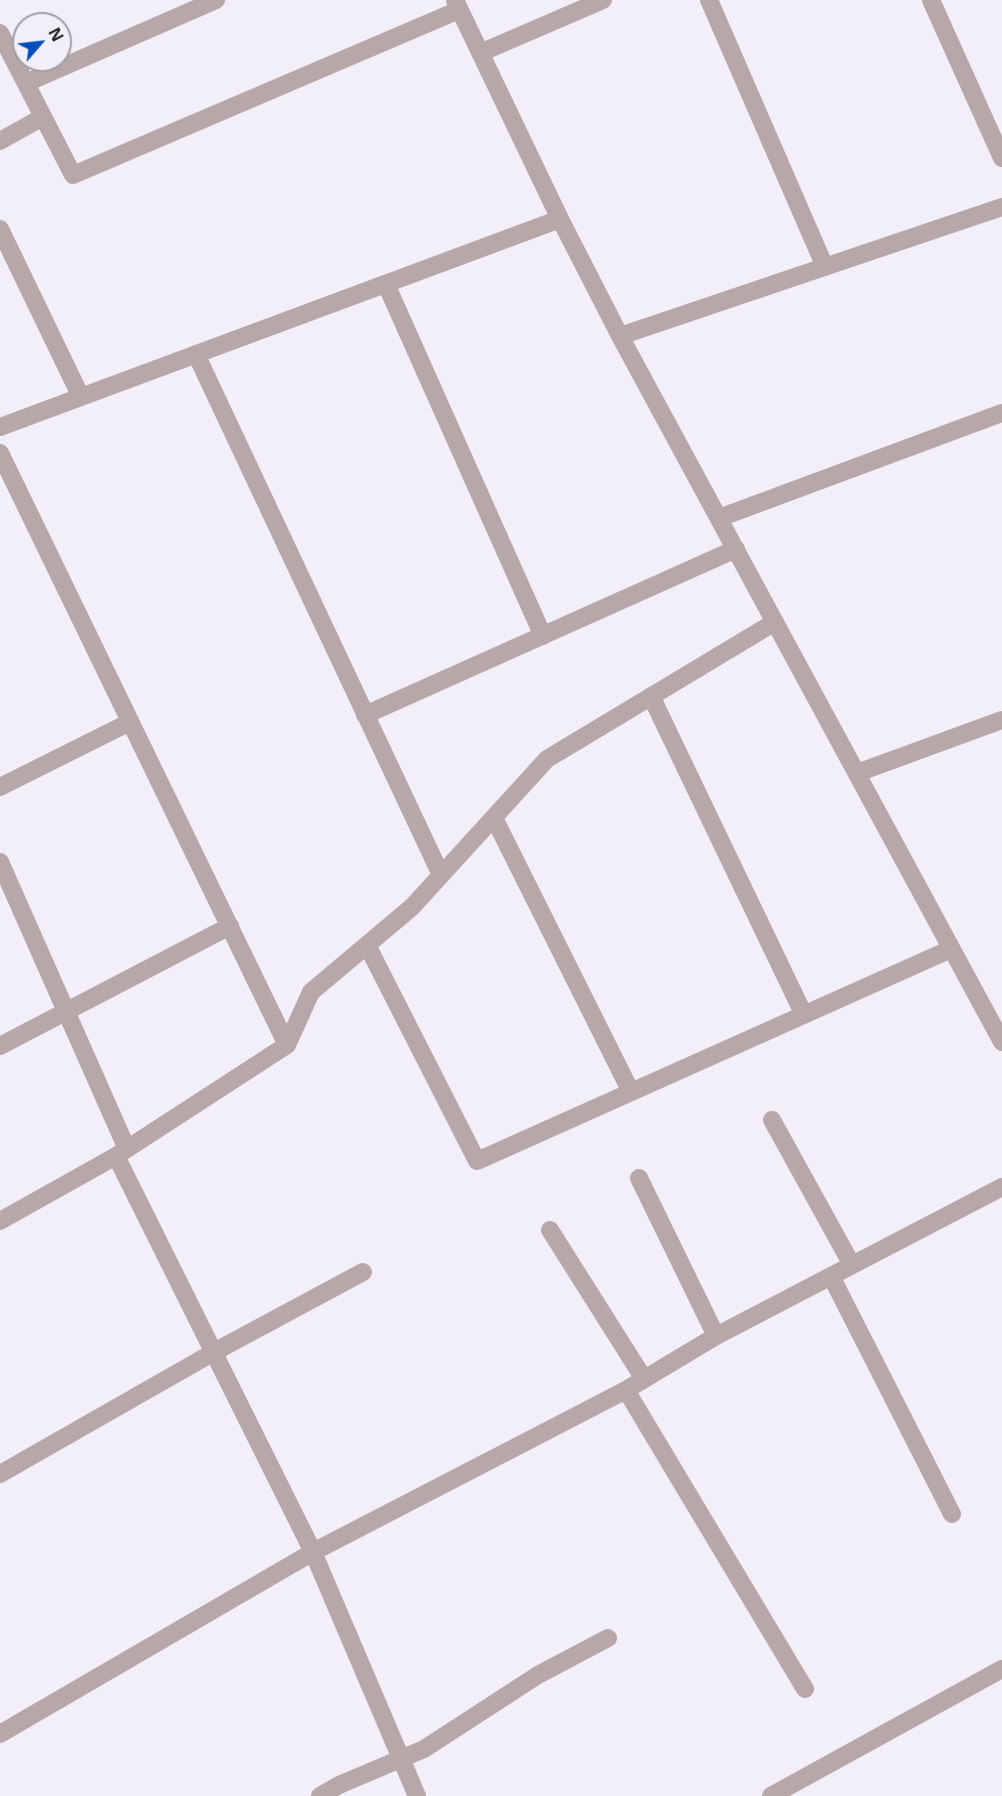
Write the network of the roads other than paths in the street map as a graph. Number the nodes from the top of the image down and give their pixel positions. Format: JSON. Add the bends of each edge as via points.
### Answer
{"nodes":[{"id":1,"x":216,"y":0,"type":"edge"},
{"id":2,"x":603,"y":0,"type":"edge"},
{"id":3,"x":709,"y":0,"type":"edge"},
{"id":4,"x":931,"y":0,"type":"edge"},
{"id":5,"x":457,"y":5,"type":"edge"},
{"id":6,"x":0,"y":33,"type":"edge"},
{"id":7,"x":480,"y":52,"type":"junction"},
{"id":8,"x":26,"y":83,"type":"junction"},
{"id":9,"x":43,"y":117,"type":"junction"},
{"id":10,"x":0,"y":141,"type":"edge"},
{"id":11,"x":1002,"y":158,"type":"edge"},
{"id":12,"x":1002,"y":207,"type":"edge"},
{"id":13,"x":560,"y":219,"type":"junction"},
{"id":14,"x":0,"y":229,"type":"edge"},
{"id":15,"x":825,"y":267,"type":"junction"},
{"id":16,"x":386,"y":284,"type":"junction"},
{"id":17,"x":620,"y":336,"type":"junction"},
{"id":18,"x":196,"y":354,"type":"junction"},
{"id":19,"x":81,"y":398,"type":"junction"},
{"id":20,"x":1002,"y":412,"type":"edge"},
{"id":21,"x":0,"y":428,"type":"edge"},
{"id":22,"x":0,"y":453,"type":"edge"},
{"id":23,"x":719,"y":518,"type":"junction"},
{"id":24,"x":736,"y":549,"type":"junction"},
{"id":25,"x":775,"y":622,"type":"junction"},
{"id":26,"x":543,"y":636,"type":"junction"},
{"id":27,"x":651,"y":696,"type":"junction"},
{"id":28,"x":366,"y":715,"type":"junction"},
{"id":29,"x":1002,"y":720,"type":"edge"},
{"id":30,"x":130,"y":722,"type":"junction"},
{"id":31,"x":857,"y":773,"type":"junction"},
{"id":32,"x":0,"y":787,"type":"edge"},
{"id":33,"x":494,"y":818,"type":"junction"},
{"id":34,"x":0,"y":862,"type":"edge"},
{"id":35,"x":441,"y":875,"type":"junction"},
{"id":36,"x":230,"y":926,"type":"junction"},
{"id":37,"x":367,"y":945,"type":"junction"},
{"id":38,"x":951,"y":949,"type":"junction"},
{"id":39,"x":67,"y":1013,"type":"junction"},
{"id":40,"x":804,"y":1015,"type":"junction"},
{"id":41,"x":1002,"y":1042,"type":"edge"},
{"id":42,"x":287,"y":1045,"type":"junction"},
{"id":43,"x":0,"y":1046,"type":"edge"},
{"id":44,"x":631,"y":1092,"type":"junction"},
{"id":45,"x":772,"y":1120,"type":"dead end"},
{"id":46,"x":122,"y":1152,"type":"junction"},
{"id":47,"x":639,"y":1178,"type":"dead end"},
{"id":48,"x":1002,"y":1187,"type":"edge"},
{"id":49,"x":0,"y":1221,"type":"edge"},
{"id":50,"x":550,"y":1230,"type":"dead end"},
{"id":51,"x":852,"y":1265,"type":"junction"},
{"id":52,"x":363,"y":1272,"type":"dead end"},
{"id":53,"x":831,"y":1276,"type":"junction"},
{"id":54,"x":716,"y":1336,"type":"junction"},
{"id":55,"x":214,"y":1352,"type":"junction"},
{"id":56,"x":644,"y":1379,"type":"junction"},
{"id":57,"x":626,"y":1390,"type":"junction"},
{"id":58,"x":0,"y":1474,"type":"edge"},
{"id":59,"x":952,"y":1514,"type":"dead end"},
{"id":60,"x":313,"y":1552,"type":"junction"},
{"id":61,"x":608,"y":1638,"type":"dead end"},
{"id":62,"x":1002,"y":1669,"type":"edge"},
{"id":63,"x":805,"y":1689,"type":"dead end"},
{"id":64,"x":0,"y":1734,"type":"edge"},
{"id":65,"x":400,"y":1758,"type":"junction"},
{"id":66,"x":320,"y":1796,"type":"edge"},
{"id":67,"x":417,"y":1796,"type":"edge"},
{"id":68,"x":771,"y":1796,"type":"edge"}],
"edges":[{"from":1,"to":8,"type":"street"},
{"from":2,"to":7,"type":"street"},
{"from":3,"to":15,"type":"street"},
{"from":4,"to":11,"type":"street"},
{"from":5,"to":7,"type":"street"},
{"from":5,"to":9,"type":"street","via":[[73,175]]},
{"from":6,"to":8,"type":"street"},
{"from":7,"to":13,"type":"street"},
{"from":8,"to":9,"type":"street"},
{"from":9,"to":10,"type":"street"},
{"from":12,"to":15,"type":"street"},
{"from":13,"to":16,"type":"street"},
{"from":13,"to":17,"type":"street"},
{"from":14,"to":19,"type":"street"},
{"from":15,"to":17,"type":"street"},
{"from":16,"to":18,"type":"street"},
{"from":16,"to":26,"type":"street"},
{"from":17,"to":23,"type":"street"},
{"from":18,"to":19,"type":"street"},
{"from":18,"to":28,"type":"street"},
{"from":19,"to":21,"type":"street"},
{"from":20,"to":23,"type":"street"},
{"from":22,"to":30,"type":"street"},
{"from":23,"to":24,"type":"street"},
{"from":24,"to":25,"type":"street"},
{"from":24,"to":26,"type":"street"},
{"from":25,"to":27,"type":"street"},
{"from":25,"to":31,"type":"street"},
{"from":26,"to":28,"type":"street"},
{"from":27,"to":33,"type":"street","via":[[547,759]]},
{"from":27,"to":40,"type":"street"},
{"from":28,"to":35,"type":"street"},
{"from":29,"to":31,"type":"street"},
{"from":30,"to":32,"type":"street"},
{"from":30,"to":36,"type":"street"},
{"from":31,"to":38,"type":"street"},
{"from":33,"to":35,"type":"street"},
{"from":33,"to":44,"type":"street"},
{"from":34,"to":39,"type":"street"},
{"from":35,"to":37,"type":"street","via":[[412,907]]},
{"from":36,"to":39,"type":"street"},
{"from":36,"to":42,"type":"street"},
{"from":37,"to":42,"type":"street","via":[[311,992]]},
{"from":37,"to":44,"type":"street","via":[[477,1161]]},
{"from":38,"to":40,"type":"street"},
{"from":38,"to":41,"type":"street"},
{"from":39,"to":43,"type":"street"},
{"from":39,"to":46,"type":"street"},
{"from":40,"to":44,"type":"street"},
{"from":42,"to":46,"type":"street"},
{"from":45,"to":51,"type":"street"},
{"from":46,"to":49,"type":"street"},
{"from":46,"to":55,"type":"street"},
{"from":47,"to":54,"type":"street"},
{"from":48,"to":51,"type":"street"},
{"from":50,"to":56,"type":"street"},
{"from":51,"to":53,"type":"street"},
{"from":52,"to":55,"type":"street"},
{"from":53,"to":54,"type":"street"},
{"from":53,"to":59,"type":"street"},
{"from":54,"to":56,"type":"street"},
{"from":55,"to":58,"type":"street"},
{"from":55,"to":60,"type":"street"},
{"from":56,"to":57,"type":"street"},
{"from":57,"to":60,"type":"street"},
{"from":57,"to":63,"type":"street"},
{"from":60,"to":64,"type":"street"},
{"from":60,"to":65,"type":"street"},
{"from":61,"to":65,"type":"street","via":[[538,1675],[424,1749]]},
{"from":62,"to":68,"type":"street"},
{"from":65,"to":66,"type":"street"},
{"from":65,"to":67,"type":"street"}]}
